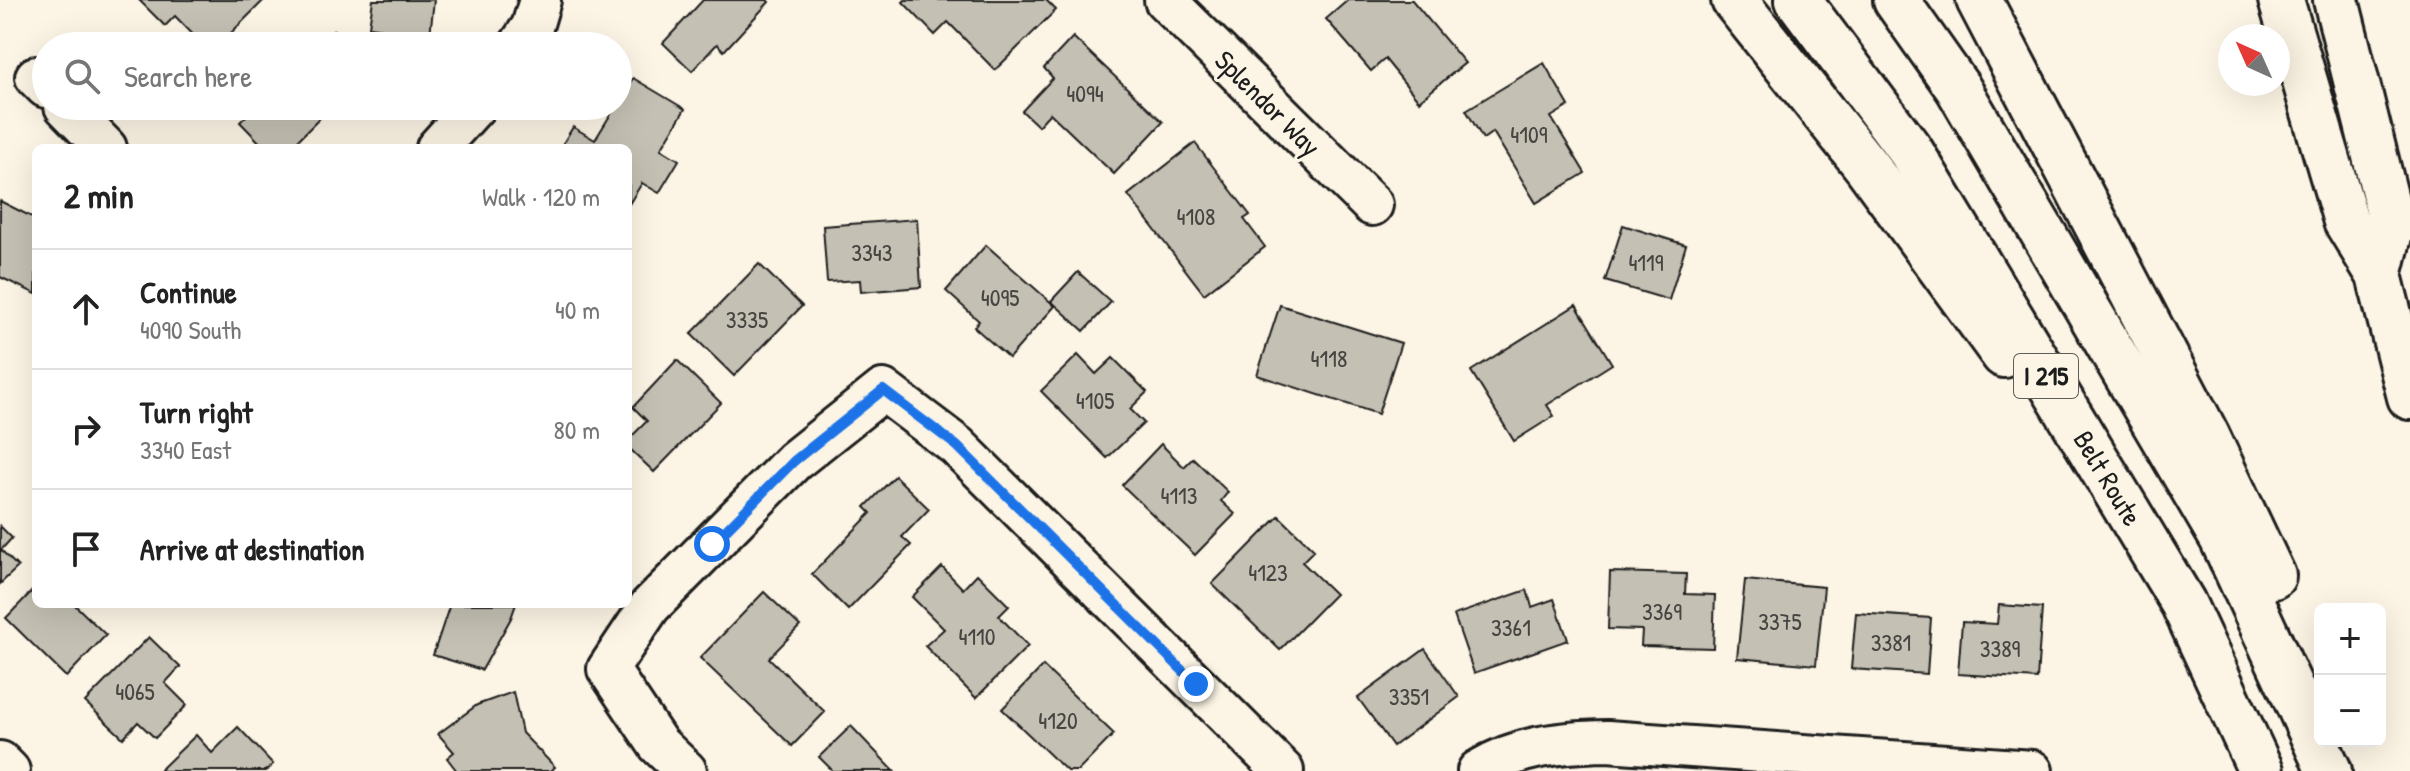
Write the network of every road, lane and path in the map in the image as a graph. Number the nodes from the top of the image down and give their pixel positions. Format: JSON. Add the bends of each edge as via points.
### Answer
{"nodes":[{"id":1,"x":540,"y":0,"type":"edge"},
{"id":2,"x":1165,"y":0,"type":"edge"},
{"id":3,"x":1734,"y":0,"type":"edge"},
{"id":4,"x":1798,"y":0,"type":"edge"},
{"id":5,"x":1896,"y":0,"type":"edge"},
{"id":6,"x":1979,"y":0,"type":"edge"},
{"id":7,"x":2281,"y":0,"type":"edge"},
{"id":8,"x":2336,"y":0,"type":"edge"},
{"id":9,"x":529,"y":32,"type":"edge"},
{"id":10,"x":79,"y":120,"type":"edge"},
{"id":11,"x":462,"y":120,"type":"edge"},
{"id":12,"x":102,"y":144,"type":"edge"},
{"id":13,"x":441,"y":144,"type":"edge"},
{"id":14,"x":1372,"y":205,"type":"dead end"},
{"id":15,"x":2379,"y":275,"type":"junction"},
{"id":16,"x":2410,"y":397,"type":"edge"},
{"id":17,"x":2183,"y":603,"type":"junction"},
{"id":18,"x":2318,"y":675,"type":"edge"},
{"id":19,"x":2348,"y":747,"type":"edge"},
{"id":20,"x":0,"y":762,"type":"edge"},
{"id":21,"x":9,"y":771,"type":"edge"},
{"id":22,"x":686,"y":771,"type":"edge"},
{"id":23,"x":1283,"y":771,"type":"edge"},
{"id":24,"x":1478,"y":771,"type":"edge"},
{"id":25,"x":2032,"y":771,"type":"edge"},
{"id":26,"x":2261,"y":771,"type":"edge"},
{"id":27,"x":2329,"y":771,"type":"edge"},
{"id":28,"x":2358,"y":771,"type":"edge"}],
"edges":[{"from":1,"to":9,"type":"street"},
{"from":2,"to":14,"type":"street","name":"Splendor Way"},
{"from":3,"to":17,"type":"main road","via":[[1867,167]]},
{"from":4,"to":17,"type":"main road","name":"Belt Route","number":"I 215","via":[[1910,150]]},
{"from":5,"to":27,"type":"main road","number":"I 215","via":[[1958,88],[2222,538]]},
{"from":6,"to":18,"type":"main road","via":[[2206,434]]},
{"from":7,"to":15,"type":"main road","via":[[2346,221]]},
{"from":8,"to":15,"type":"main road","via":[[2392,224]]},
{"from":10,"to":12,"type":"street"},
{"from":11,"to":13,"type":"street"},
{"from":15,"to":16,"type":"main road"},
{"from":17,"to":26,"type":"main road","name":"Belt Route","number":"I 215"},
{"from":19,"to":28,"type":"main road"},
{"from":20,"to":21,"type":"street"},
{"from":22,"to":23,"type":"street","via":[[658,744],[608,669],[650,606],[794,461],[883,390],[957,446]]},
{"from":24,"to":25,"type":"street","via":[[1531,747],[1607,741]]}]}
